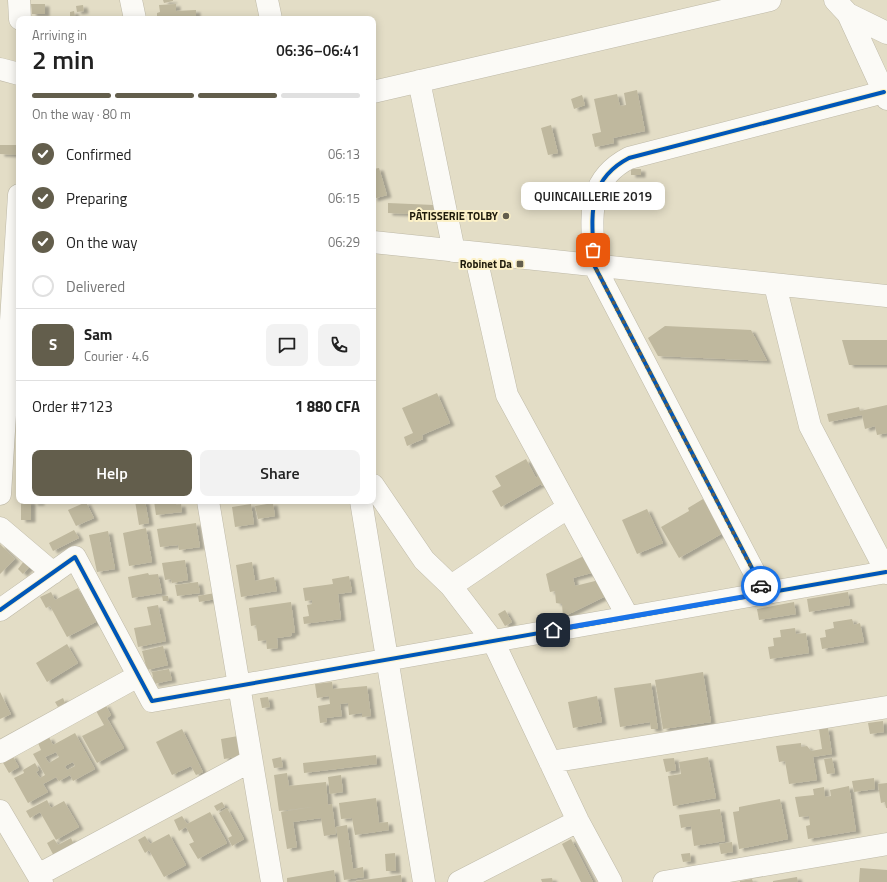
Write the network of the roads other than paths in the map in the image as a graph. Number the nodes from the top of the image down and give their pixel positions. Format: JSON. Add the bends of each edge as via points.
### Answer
{"nodes":[{"id":1,"x":19,"y":0,"type":"edge"},
{"id":2,"x":131,"y":0,"type":"edge"},
{"id":3,"x":267,"y":0,"type":"edge"},
{"id":4,"x":770,"y":0,"type":"edge"},
{"id":5,"x":842,"y":7,"type":"edge"},
{"id":6,"x":20,"y":16,"type":"edge"},
{"id":7,"x":134,"y":16,"type":"edge"},
{"id":8,"x":270,"y":16,"type":"edge"},
{"id":9,"x":887,"y":32,"type":"edge"},
{"id":10,"x":0,"y":69,"type":"edge"},
{"id":11,"x":16,"y":73,"type":"edge"},
{"id":12,"x":419,"y":81,"type":"junction"},
{"id":13,"x":376,"y":91,"type":"edge"},
{"id":14,"x":885,"y":96,"type":"edge"},
{"id":15,"x":14,"y":201,"type":"edge"},
{"id":16,"x":376,"y":242,"type":"edge"},
{"id":17,"x":454,"y":250,"type":"junction"},
{"id":18,"x":475,"y":253,"type":"junction"},
{"id":19,"x":594,"y":265,"type":"junction"},
{"id":20,"x":11,"y":270,"type":"edge"},
{"id":21,"x":775,"y":285,"type":"junction"},
{"id":22,"x":887,"y":296,"type":"edge"},
{"id":23,"x":9,"y":383,"type":"edge"},
{"id":24,"x":376,"y":489,"type":"edge"},
{"id":25,"x":0,"y":494,"type":"edge"},
{"id":26,"x":209,"y":504,"type":"edge"},
{"id":27,"x":361,"y":504,"type":"edge"},
{"id":28,"x":568,"y":508,"type":"junction"},
{"id":29,"x":0,"y":528,"type":"edge"},
{"id":30,"x":887,"y":572,"type":"edge"},
{"id":31,"x":53,"y":573,"type":"junction"},
{"id":32,"x":452,"y":586,"type":"junction"},
{"id":33,"x":765,"y":593,"type":"junction"},
{"id":34,"x":0,"y":610,"type":"edge"},
{"id":35,"x":628,"y":617,"type":"junction"},
{"id":36,"x":493,"y":641,"type":"junction"},
{"id":37,"x":387,"y":660,"type":"junction"},
{"id":38,"x":138,"y":676,"type":"junction"},
{"id":39,"x":239,"y":686,"type":"junction"},
{"id":40,"x":887,"y":707,"type":"edge"},
{"id":41,"x":0,"y":752,"type":"edge"},
{"id":42,"x":252,"y":761,"type":"junction"},
{"id":43,"x":550,"y":762,"type":"junction"},
{"id":44,"x":0,"y":810,"type":"edge"},
{"id":45,"x":578,"y":821,"type":"junction"},
{"id":46,"x":887,"y":844,"type":"edge"},
{"id":47,"x":40,"y":879,"type":"edge"},
{"id":48,"x":272,"y":882,"type":"edge"},
{"id":49,"x":424,"y":882,"type":"edge"},
{"id":50,"x":459,"y":882,"type":"edge"},
{"id":51,"x":612,"y":882,"type":"edge"},
{"id":52,"x":664,"y":882,"type":"edge"}],
"edges":[{"from":1,"to":6,"type":"street"},
{"from":2,"to":7,"type":"street"},
{"from":3,"to":8,"type":"street"},
{"from":4,"to":12,"type":"street"},
{"from":5,"to":9,"type":"street"},
{"from":5,"to":14,"type":"street"},
{"from":10,"to":11,"type":"street"},
{"from":12,"to":13,"type":"street"},
{"from":12,"to":17,"type":"street"},
{"from":14,"to":19,"type":"street","via":[[629,158],[614,166],[600,183],[593,206]]},
{"from":15,"to":20,"type":"street"},
{"from":16,"to":17,"type":"street"},
{"from":17,"to":18,"type":"street"},
{"from":18,"to":19,"type":"street"},
{"from":18,"to":28,"type":"street","via":[[507,395]]},
{"from":19,"to":21,"type":"street"},
{"from":19,"to":33,"type":"street"},
{"from":20,"to":23,"type":"street"},
{"from":21,"to":22,"type":"street"},
{"from":21,"to":30,"type":"street","via":[[810,426]]},
{"from":23,"to":25,"type":"street"},
{"from":24,"to":32,"type":"street","via":[[424,560]]},
{"from":26,"to":39,"type":"street"},
{"from":27,"to":37,"type":"street"},
{"from":28,"to":32,"type":"street","via":[[528,532]]},
{"from":28,"to":35,"type":"street"},
{"from":29,"to":31,"type":"street"},
{"from":30,"to":33,"type":"street"},
{"from":31,"to":34,"type":"street"},
{"from":31,"to":38,"type":"street","via":[[75,558]]},
{"from":32,"to":36,"type":"street"},
{"from":33,"to":35,"type":"street"},
{"from":35,"to":36,"type":"street"},
{"from":36,"to":37,"type":"street"},
{"from":36,"to":43,"type":"street"},
{"from":37,"to":39,"type":"street"},
{"from":37,"to":49,"type":"street"},
{"from":38,"to":39,"type":"street","via":[[152,701]]},
{"from":38,"to":41,"type":"street"},
{"from":39,"to":42,"type":"street"},
{"from":40,"to":43,"type":"street"},
{"from":42,"to":47,"type":"street"},
{"from":42,"to":48,"type":"street"},
{"from":43,"to":45,"type":"street"},
{"from":44,"to":47,"type":"street"},
{"from":45,"to":50,"type":"street"},
{"from":45,"to":51,"type":"street"},
{"from":46,"to":52,"type":"street"}]}
